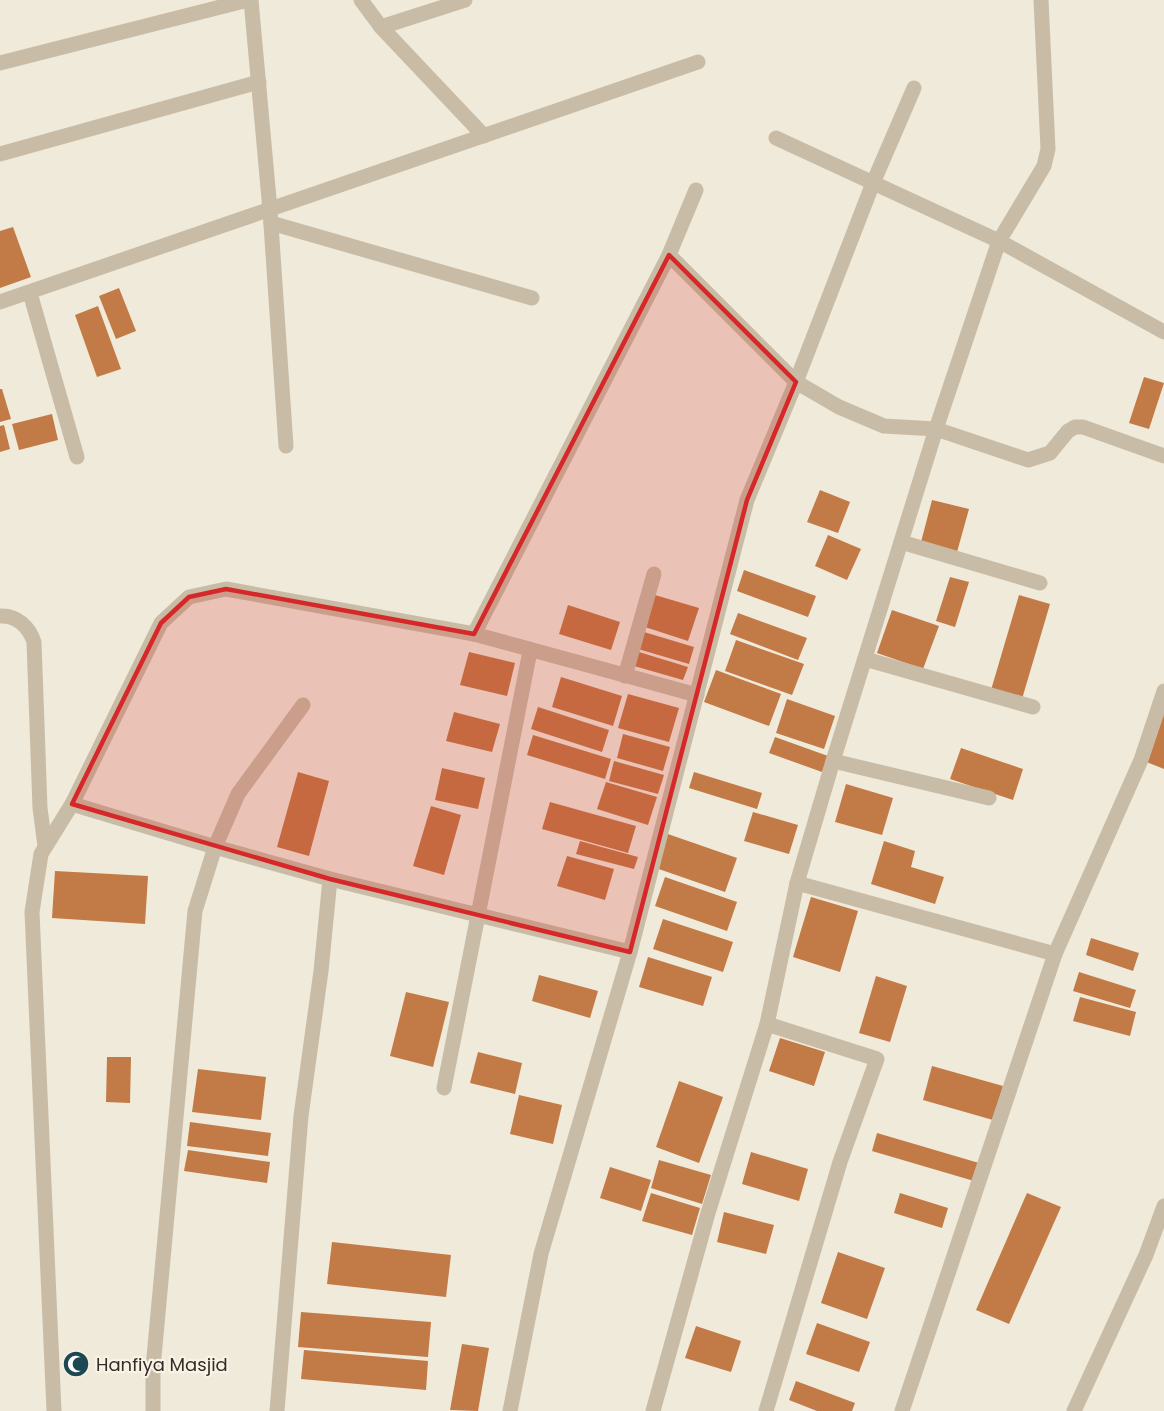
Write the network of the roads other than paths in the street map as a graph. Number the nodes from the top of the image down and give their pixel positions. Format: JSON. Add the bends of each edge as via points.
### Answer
{"nodes":[{"id":1,"x":250,"y":0,"type":"edge"},
{"id":2,"x":361,"y":0,"type":"edge"},
{"id":3,"x":465,"y":0,"type":"edge"},
{"id":4,"x":1041,"y":0,"type":"edge"},
{"id":5,"x":381,"y":27,"type":"junction"},
{"id":6,"x":698,"y":62,"type":"dead end"},
{"id":7,"x":0,"y":63,"type":"edge"},
{"id":8,"x":259,"y":82,"type":"junction"},
{"id":9,"x":914,"y":88,"type":"dead end"},
{"id":10,"x":484,"y":136,"type":"junction"},
{"id":11,"x":776,"y":138,"type":"dead end"},
{"id":12,"x":0,"y":154,"type":"edge"},
{"id":13,"x":873,"y":183,"type":"junction"},
{"id":14,"x":696,"y":190,"type":"dead end"},
{"id":15,"x":270,"y":216,"type":"junction"},
{"id":16,"x":999,"y":241,"type":"junction"},
{"id":17,"x":669,"y":255,"type":"junction"},
{"id":18,"x":30,"y":293,"type":"junction"},
{"id":19,"x":532,"y":298,"type":"dead end"},
{"id":20,"x":0,"y":302,"type":"edge"},
{"id":21,"x":1164,"y":332,"type":"edge"},
{"id":22,"x":796,"y":382,"type":"junction"},
{"id":23,"x":936,"y":429,"type":"junction"},
{"id":24,"x":286,"y":446,"type":"dead end"},
{"id":25,"x":1164,"y":456,"type":"edge"},
{"id":26,"x":77,"y":457,"type":"dead end"},
{"id":27,"x":901,"y":542,"type":"junction"},
{"id":28,"x":654,"y":574,"type":"dead end"},
{"id":29,"x":1040,"y":583,"type":"dead end"},
{"id":30,"x":0,"y":616,"type":"edge"},
{"id":31,"x":474,"y":634,"type":"junction"},
{"id":32,"x":530,"y":651,"type":"junction"},
{"id":33,"x":865,"y":659,"type":"junction"},
{"id":34,"x":625,"y":676,"type":"junction"},
{"id":35,"x":1164,"y":691,"type":"edge"},
{"id":36,"x":697,"y":695,"type":"junction"},
{"id":37,"x":303,"y":705,"type":"dead end"},
{"id":38,"x":1034,"y":707,"type":"dead end"},
{"id":39,"x":833,"y":760,"type":"junction"},
{"id":40,"x":989,"y":798,"type":"dead end"},
{"id":41,"x":72,"y":804,"type":"junction"},
{"id":42,"x":45,"y":846,"type":"junction"},
{"id":43,"x":215,"y":847,"type":"junction"},
{"id":44,"x":330,"y":879,"type":"junction"},
{"id":45,"x":798,"y":883,"type":"junction"},
{"id":46,"x":477,"y":914,"type":"junction"},
{"id":47,"x":630,"y":952,"type":"junction"},
{"id":48,"x":1055,"y":954,"type":"junction"},
{"id":49,"x":767,"y":1024,"type":"junction"},
{"id":50,"x":444,"y":1089,"type":"dead end"},
{"id":51,"x":1164,"y":1206,"type":"edge"},
{"id":52,"x":54,"y":1411,"type":"edge"},
{"id":53,"x":153,"y":1411,"type":"edge"},
{"id":54,"x":278,"y":1411,"type":"edge"},
{"id":55,"x":510,"y":1411,"type":"edge"},
{"id":56,"x":653,"y":1411,"type":"edge"},
{"id":57,"x":766,"y":1411,"type":"edge"},
{"id":58,"x":902,"y":1411,"type":"edge"},
{"id":59,"x":1074,"y":1411,"type":"edge"}],
"edges":[{"from":1,"to":7,"type":"street"},
{"from":1,"to":8,"type":"street"},
{"from":2,"to":5,"type":"street"},
{"from":3,"to":5,"type":"street"},
{"from":4,"to":16,"type":"street","via":[[1048,149],[1044,166]]},
{"from":5,"to":10,"type":"street"},
{"from":6,"to":10,"type":"street"},
{"from":8,"to":12,"type":"street"},
{"from":8,"to":15,"type":"street"},
{"from":9,"to":13,"type":"street"},
{"from":10,"to":15,"type":"street"},
{"from":11,"to":13,"type":"street"},
{"from":13,"to":16,"type":"street"},
{"from":13,"to":22,"type":"street"},
{"from":14,"to":17,"type":"street"},
{"from":15,"to":18,"type":"street"},
{"from":15,"to":19,"type":"street"},
{"from":15,"to":24,"type":"street"},
{"from":16,"to":21,"type":"street"},
{"from":16,"to":23,"type":"street"},
{"from":17,"to":22,"type":"street"},
{"from":17,"to":31,"type":"street"},
{"from":18,"to":20,"type":"street"},
{"from":18,"to":26,"type":"street"},
{"from":22,"to":23,"type":"street","via":[[839,407],[884,426]]},
{"from":22,"to":36,"type":"street","via":[[747,500]]},
{"from":23,"to":25,"type":"street","via":[[1028,459],[1050,453],[1068,431],[1083,427]]},
{"from":23,"to":27,"type":"street"},
{"from":27,"to":29,"type":"street"},
{"from":27,"to":33,"type":"street"},
{"from":28,"to":34,"type":"street"},
{"from":30,"to":42,"type":"street","via":[[19,621],[34,642]]},
{"from":31,"to":32,"type":"street"},
{"from":31,"to":41,"type":"street","via":[[226,589],[189,597],[161,623]]},
{"from":32,"to":34,"type":"street"},
{"from":32,"to":46,"type":"street"},
{"from":33,"to":38,"type":"street"},
{"from":33,"to":39,"type":"street"},
{"from":34,"to":36,"type":"street"},
{"from":35,"to":48,"type":"street","via":[[1141,760]]},
{"from":36,"to":47,"type":"street"},
{"from":37,"to":43,"type":"street","via":[[238,794]]},
{"from":39,"to":40,"type":"street"},
{"from":39,"to":45,"type":"street"},
{"from":41,"to":42,"type":"street"},
{"from":41,"to":43,"type":"street"},
{"from":42,"to":52,"type":"street","via":[[32,912]]},
{"from":43,"to":44,"type":"street"},
{"from":43,"to":53,"type":"street","via":[[195,911],[153,1368]]},
{"from":44,"to":46,"type":"street"},
{"from":44,"to":54,"type":"street","via":[[301,1116]]},
{"from":45,"to":48,"type":"street"},
{"from":45,"to":49,"type":"street"},
{"from":46,"to":47,"type":"street"},
{"from":46,"to":50,"type":"street"},
{"from":47,"to":55,"type":"street","via":[[541,1254]]},
{"from":48,"to":58,"type":"street"},
{"from":49,"to":56,"type":"street","via":[[708,1213]]},
{"from":49,"to":57,"type":"street","via":[[877,1059],[840,1162]]},
{"from":51,"to":59,"type":"street","via":[[1146,1255]]}]}
